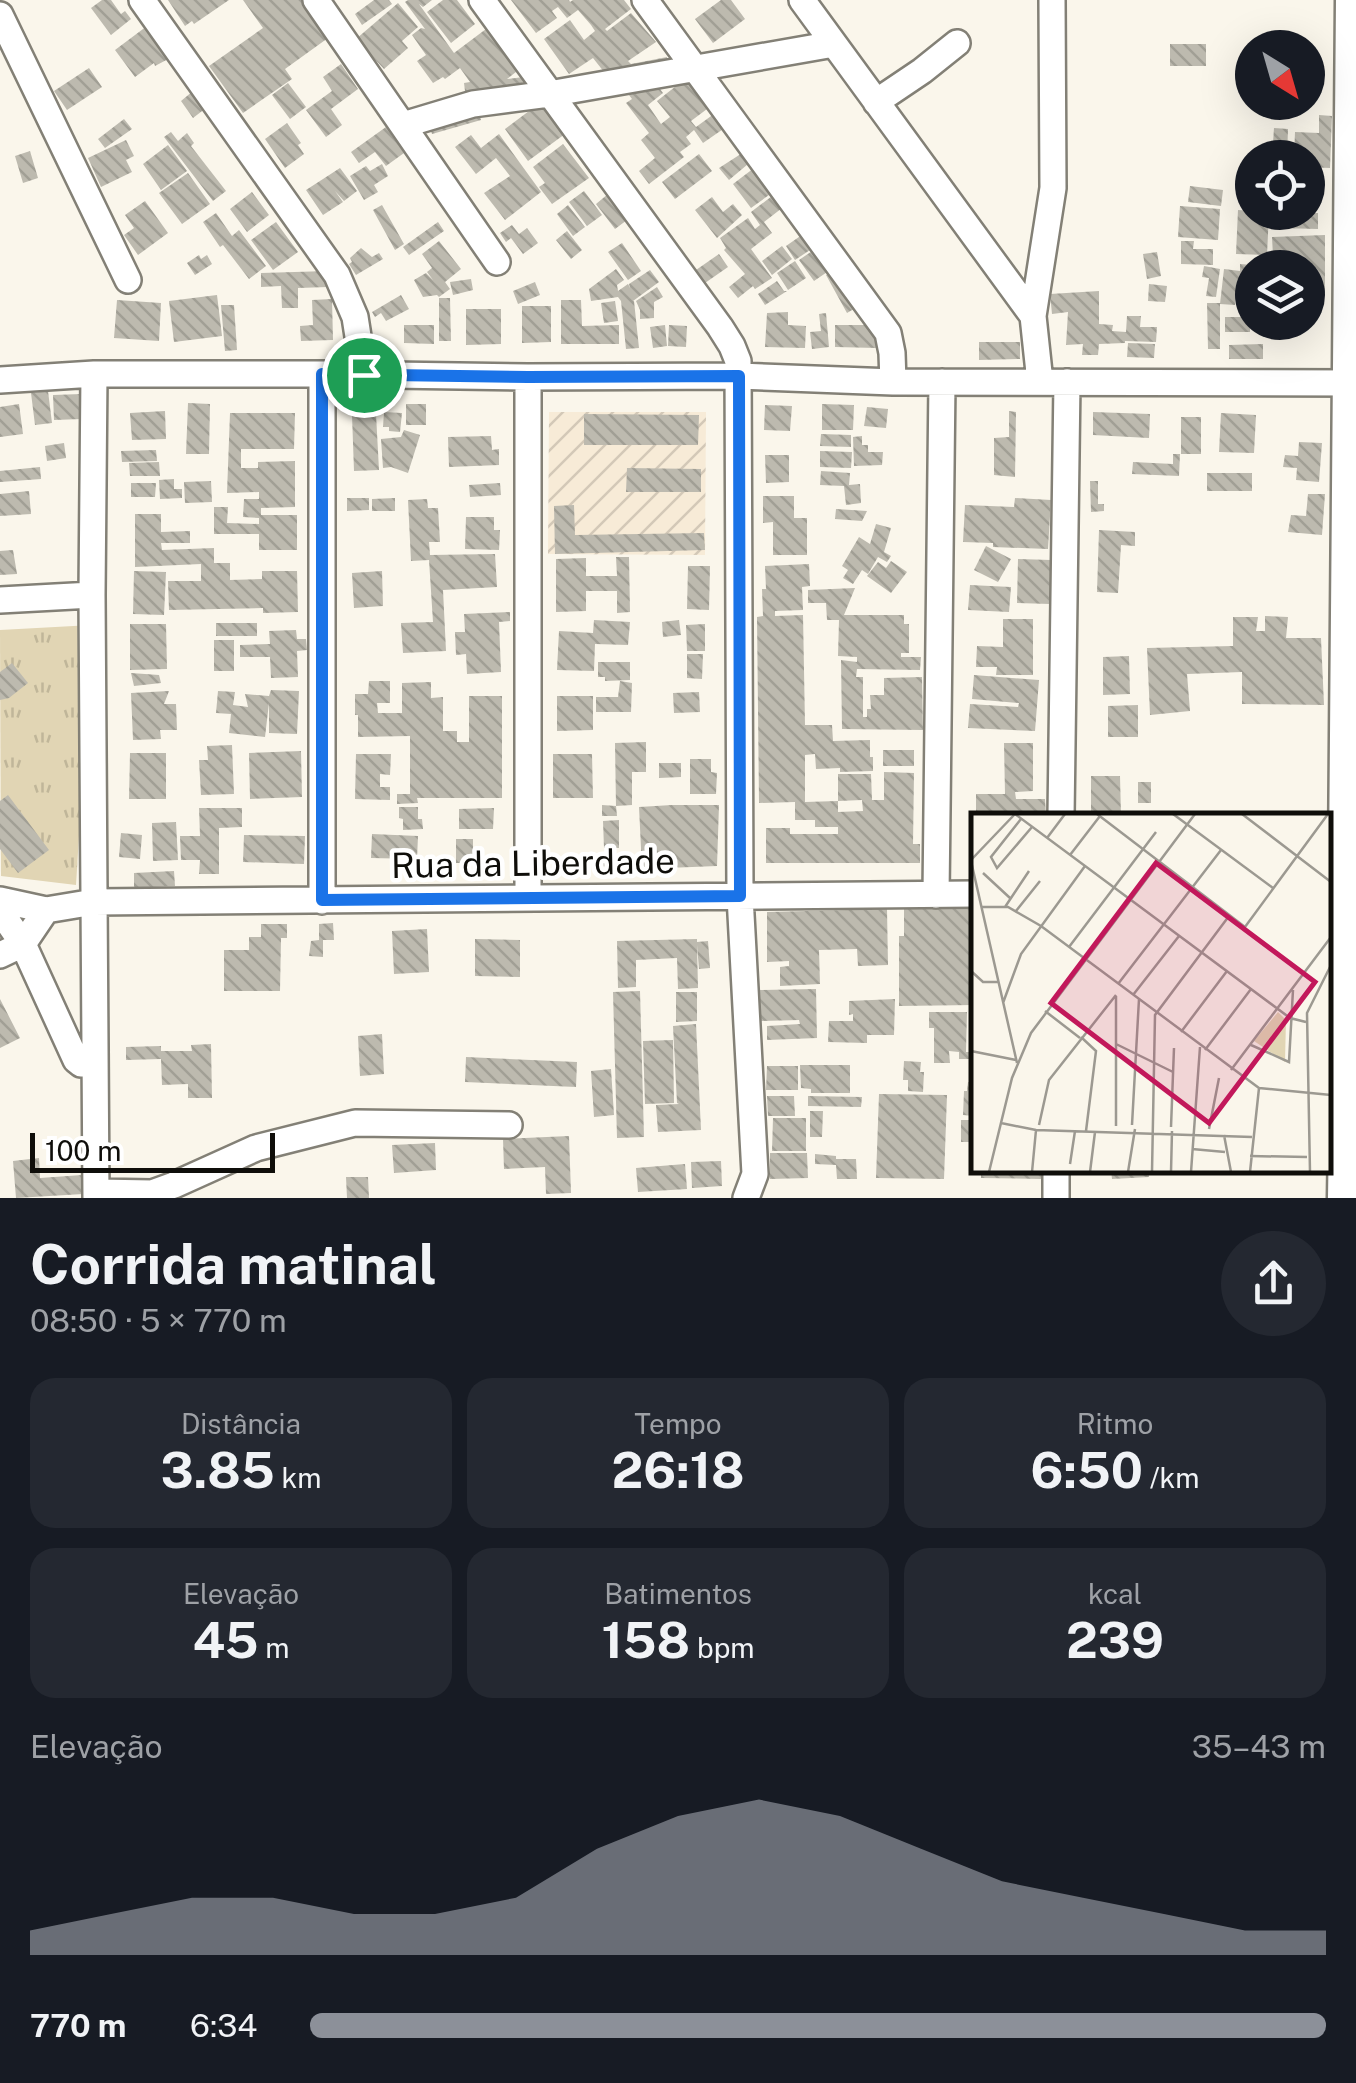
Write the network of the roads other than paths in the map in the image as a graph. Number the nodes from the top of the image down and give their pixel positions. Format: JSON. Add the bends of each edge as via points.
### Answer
{"nodes":[{"id":1,"x":142,"y":0,"type":"edge"},
{"id":2,"x":316,"y":0,"type":"edge"},
{"id":3,"x":482,"y":0,"type":"edge"},
{"id":4,"x":645,"y":0,"type":"edge"},
{"id":5,"x":802,"y":0,"type":"edge"},
{"id":6,"x":1052,"y":0,"type":"edge"},
{"id":7,"x":1351,"y":0,"type":"edge"},
{"id":8,"x":0,"y":15,"type":"edge"},
{"id":9,"x":834,"y":44,"type":"junction"},
{"id":10,"x":957,"y":44,"type":"dead end"},
{"id":11,"x":695,"y":69,"type":"junction"},
{"id":12,"x":549,"y":94,"type":"junction"},
{"id":13,"x":876,"y":102,"type":"junction"},
{"id":14,"x":403,"y":125,"type":"junction"},
{"id":15,"x":497,"y":262,"type":"dead end"},
{"id":16,"x":128,"y":280,"type":"dead end"},
{"id":17,"x":1032,"y":316,"type":"junction"},
{"id":18,"x":94,"y":374,"type":"junction"},
{"id":19,"x":322,"y":374,"type":"junction"},
{"id":20,"x":364,"y":375,"type":"junction"},
{"id":21,"x":739,"y":376,"type":"junction"},
{"id":22,"x":528,"y":377,"type":"junction"},
{"id":23,"x":0,"y":380,"type":"edge"},
{"id":24,"x":893,"y":382,"type":"junction"},
{"id":25,"x":942,"y":382,"type":"junction"},
{"id":26,"x":1040,"y":382,"type":"junction"},
{"id":27,"x":1067,"y":382,"type":"junction"},
{"id":28,"x":1351,"y":384,"type":"edge"},
{"id":29,"x":92,"y":595,"type":"junction"},
{"id":30,"x":0,"y":600,"type":"edge"},
{"id":31,"x":1061,"y":813,"type":"edge"},
{"id":32,"x":1344,"y":888,"type":"edge"},
{"id":33,"x":936,"y":894,"type":"junction"},
{"id":34,"x":971,"y":894,"type":"edge"},
{"id":35,"x":740,"y":896,"type":"junction"},
{"id":36,"x":528,"y":898,"type":"junction"},
{"id":37,"x":0,"y":900,"type":"edge"},
{"id":38,"x":322,"y":900,"type":"junction"},
{"id":39,"x":94,"y":902,"type":"junction"},
{"id":40,"x":46,"y":910,"type":"junction"},
{"id":41,"x":0,"y":911,"type":"edge"},
{"id":42,"x":12,"y":950,"type":"edge"},
{"id":43,"x":95,"y":1062,"type":"junction"},
{"id":44,"x":509,"y":1124,"type":"dead end"},
{"id":45,"x":96,"y":1195,"type":"edge"},
{"id":46,"x":152,"y":1195,"type":"edge"},
{"id":47,"x":746,"y":1198,"type":"edge"},
{"id":48,"x":1343,"y":1198,"type":"edge"}],
"edges":[{"from":1,"to":20,"type":"street","via":[[337,275],[355,317]]},
{"from":2,"to":14,"type":"street"},
{"from":3,"to":12,"type":"street"},
{"from":4,"to":11,"type":"street"},
{"from":5,"to":9,"type":"street"},
{"from":6,"to":17,"type":"street","via":[[1052,188]]},
{"from":7,"to":28,"type":"main road"},
{"from":8,"to":16,"type":"street"},
{"from":9,"to":11,"type":"street"},
{"from":9,"to":13,"type":"street"},
{"from":10,"to":13,"type":"street"},
{"from":11,"to":12,"type":"street"},
{"from":11,"to":24,"type":"street","via":[[888,333]]},
{"from":12,"to":14,"type":"street","via":[[473,104]]},
{"from":12,"to":21,"type":"street","via":[[720,327]]},
{"from":13,"to":17,"type":"street"},
{"from":14,"to":15,"type":"street"},
{"from":17,"to":26,"type":"street"},
{"from":18,"to":19,"type":"street"},
{"from":18,"to":23,"type":"street"},
{"from":18,"to":29,"type":"street"},
{"from":19,"to":20,"type":"street"},
{"from":19,"to":38,"type":"street"},
{"from":20,"to":22,"type":"street"},
{"from":21,"to":22,"type":"street"},
{"from":21,"to":24,"type":"street"},
{"from":21,"to":35,"type":"street"},
{"from":22,"to":36,"type":"street"},
{"from":24,"to":25,"type":"street"},
{"from":25,"to":26,"type":"street"},
{"from":25,"to":33,"type":"street"},
{"from":26,"to":27,"type":"street"},
{"from":27,"to":28,"type":"street"},
{"from":27,"to":31,"type":"street"},
{"from":28,"to":32,"type":"main road"},
{"from":29,"to":30,"type":"street"},
{"from":29,"to":39,"type":"street"},
{"from":32,"to":48,"type":"main road"},
{"from":33,"to":34,"type":"street","name":"Rua da Liberdade"},
{"from":33,"to":35,"type":"street","name":"Rua da Liberdade"},
{"from":35,"to":36,"type":"street","name":"Rua da Liberdade"},
{"from":35,"to":47,"type":"street","via":[[755,1174]]},
{"from":36,"to":38,"type":"street","name":"Rua da Liberdade"},
{"from":37,"to":40,"type":"street"},
{"from":38,"to":39,"type":"street","name":"Rua da Liberdade"},
{"from":39,"to":40,"type":"street","name":"Rua da Liberdade"},
{"from":39,"to":43,"type":"street"},
{"from":40,"to":42,"type":"street"},
{"from":41,"to":42,"type":"street"},
{"from":42,"to":43,"type":"street","via":[[76,1060]]},
{"from":43,"to":45,"type":"street"},
{"from":44,"to":46,"type":"street","via":[[354,1123],[256,1148]]},
{"from":45,"to":46,"type":"street"}]}
